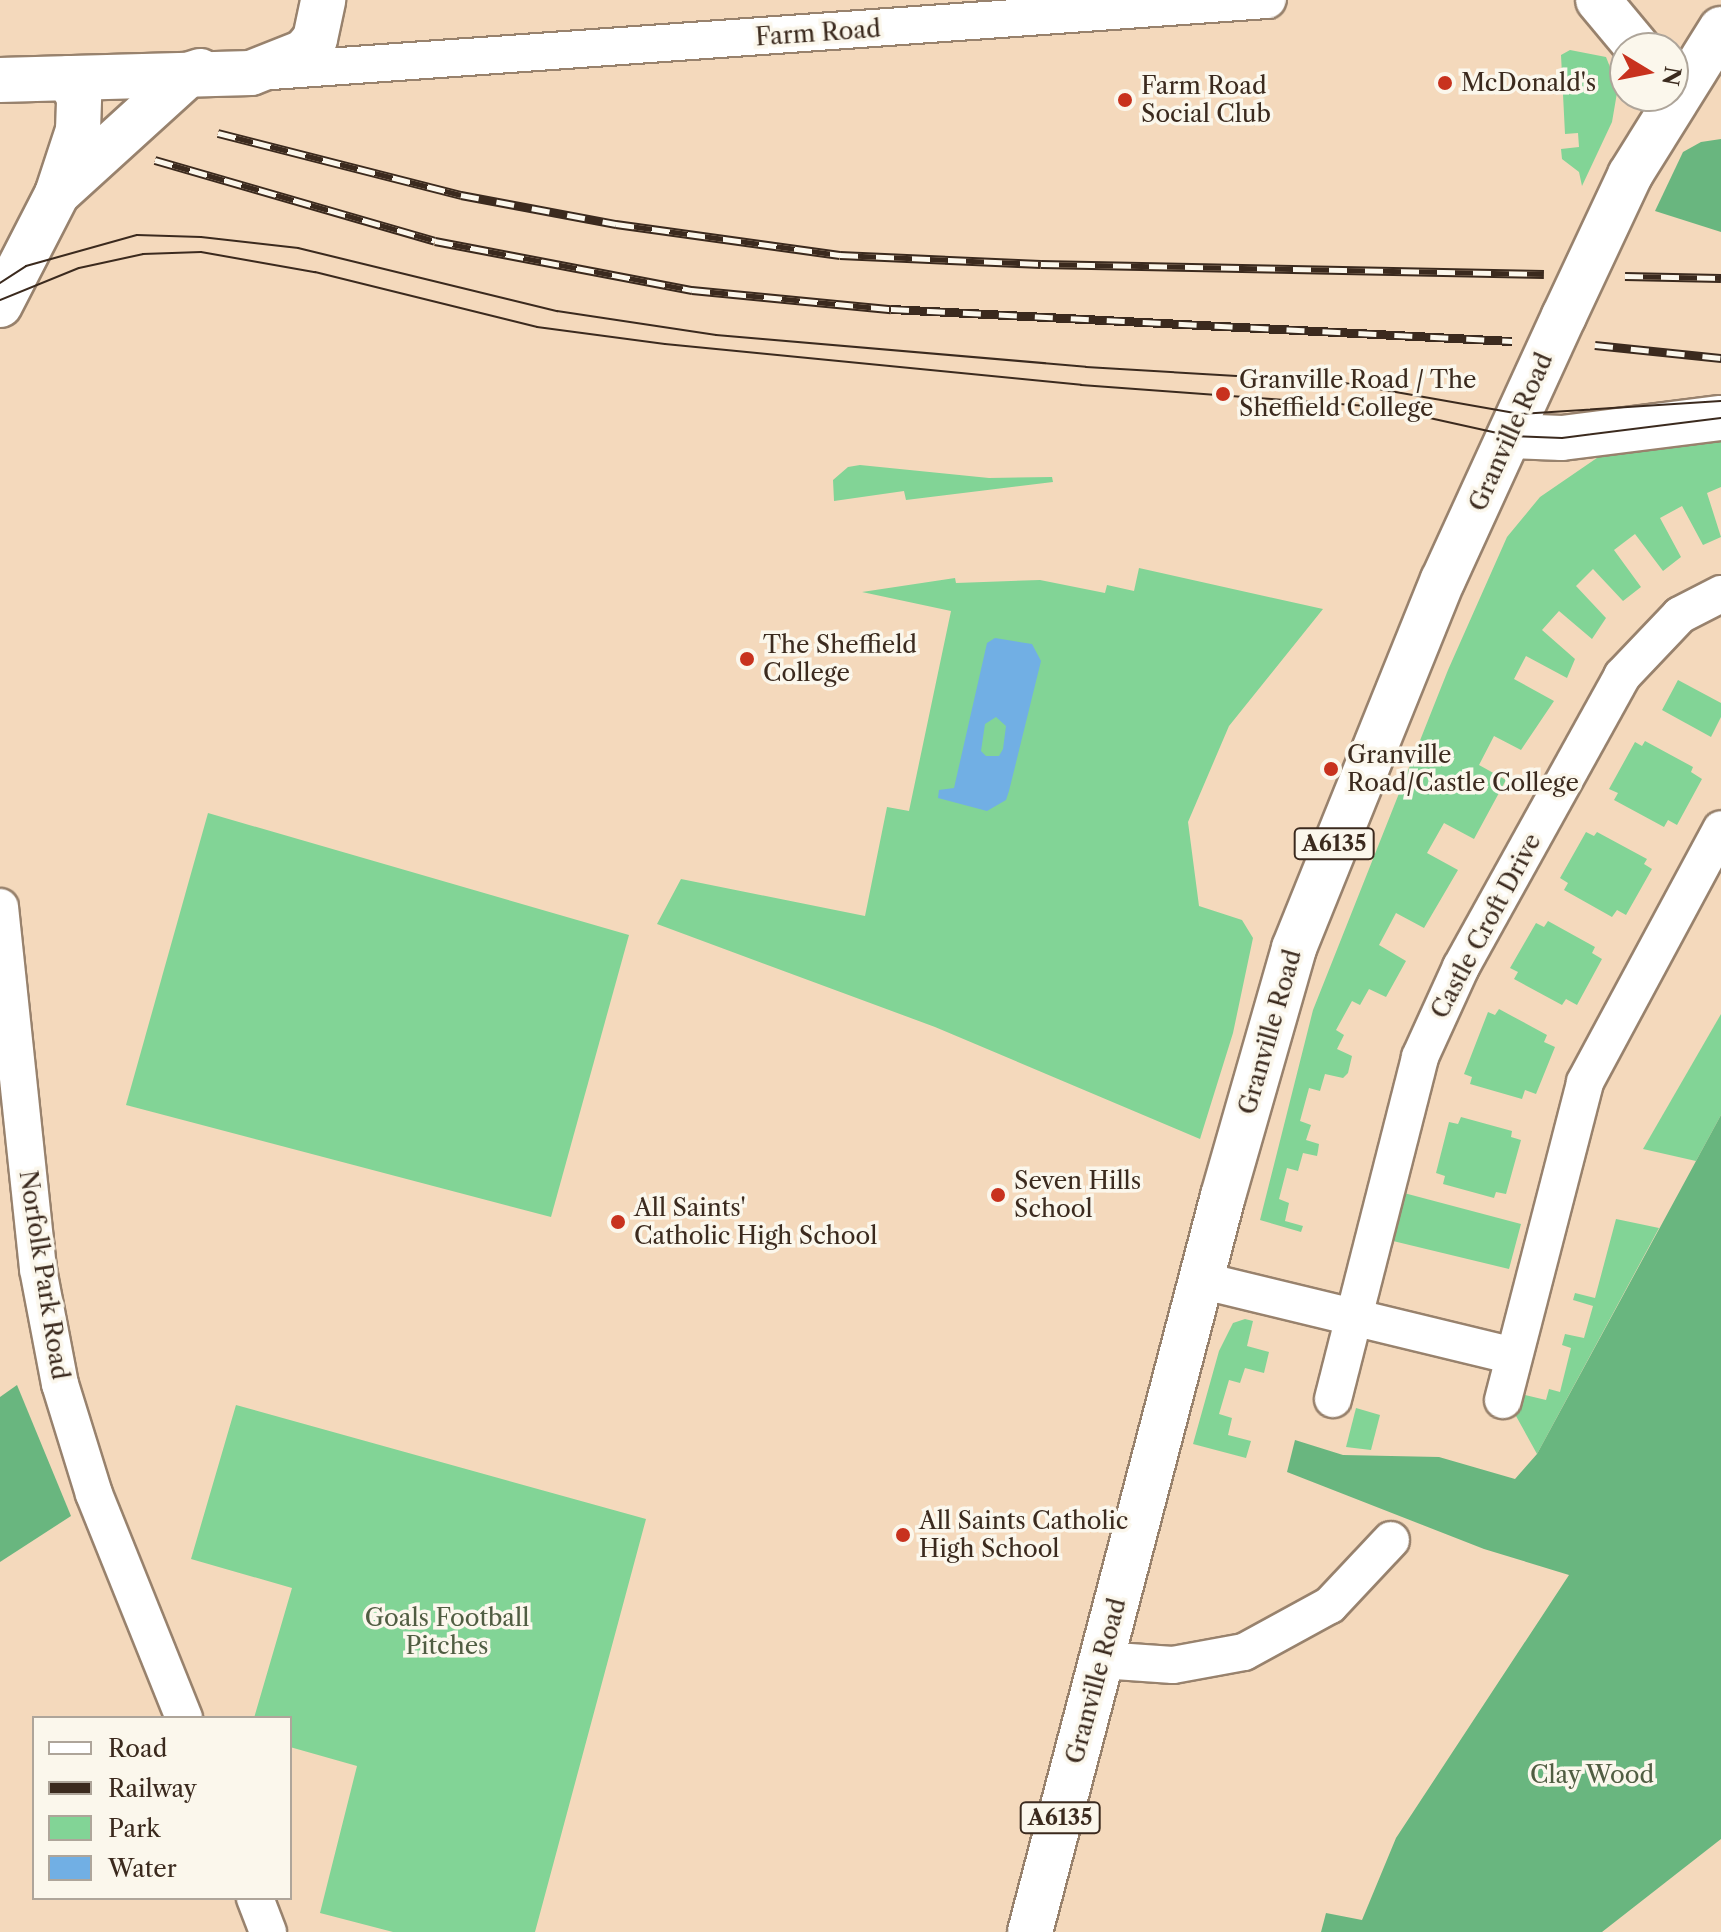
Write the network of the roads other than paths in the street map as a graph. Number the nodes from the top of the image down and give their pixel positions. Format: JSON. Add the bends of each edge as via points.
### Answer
{"nodes":[{"id":1,"x":323,"y":0,"type":"edge"},
{"id":2,"x":1267,"y":0,"type":"edge"},
{"id":3,"x":1598,"y":0,"type":"edge"},
{"id":4,"x":1721,"y":30,"type":"edge"},
{"id":5,"x":1625,"y":32,"type":"edge"},
{"id":6,"x":1721,"y":54,"type":"edge"},
{"id":7,"x":370,"y":62,"type":"junction"},
{"id":8,"x":251,"y":73,"type":"junction"},
{"id":9,"x":188,"y":75,"type":"junction"},
{"id":10,"x":68,"y":78,"type":"junction"},
{"id":11,"x":0,"y":80,"type":"edge"},
{"id":12,"x":1648,"y":112,"type":"edge"},
{"id":13,"x":1630,"y":175,"type":"junction"},
{"id":14,"x":57,"y":194,"type":"junction"},
{"id":15,"x":0,"y":305,"type":"edge"},
{"id":16,"x":1721,"y":418,"type":"edge"},
{"id":17,"x":1511,"y":436,"type":"junction"},
{"id":18,"x":1721,"y":594,"type":"edge"},
{"id":19,"x":1721,"y":829,"type":"edge"},
{"id":20,"x":0,"y":907,"type":"edge"},
{"id":21,"x":1200,"y":1280,"type":"junction"},
{"id":22,"x":1355,"y":1318,"type":"junction"},
{"id":23,"x":1513,"y":1356,"type":"junction"},
{"id":24,"x":1333,"y":1399,"type":"dead end"},
{"id":25,"x":1503,"y":1400,"type":"dead end"},
{"id":26,"x":1391,"y":1540,"type":"dead end"},
{"id":27,"x":1101,"y":1660,"type":"junction"},
{"id":28,"x":183,"y":1716,"type":"edge"},
{"id":29,"x":256,"y":1900,"type":"edge"},
{"id":30,"x":268,"y":1932,"type":"edge"},
{"id":31,"x":1030,"y":1932,"type":"edge"}],
"edges":[{"from":1,"to":7,"type":"street","via":[[338,32]]},
{"from":1,"to":8,"type":"main road","via":[[319,31],[304,52]]},
{"from":1,"to":9,"type":"main road","via":[[264,51]]},
{"from":2,"to":7,"type":"street","name":"Farm Road"},
{"from":3,"to":5,"type":"main road"},
{"from":4,"to":6,"type":"main road"},
{"from":4,"to":13,"type":"main road","name":"Granville Road","number":"A6135"},
{"from":7,"to":8,"type":"street","name":"Farm Road"},
{"from":8,"to":9,"type":"main road"},
{"from":9,"to":10,"type":"main road"},
{"from":9,"to":14,"type":"main road"},
{"from":10,"to":11,"type":"main road"},
{"from":10,"to":14,"type":"main road","via":[[81,113]]},
{"from":12,"to":13,"type":"main road","name":"Granville Road","number":"A6135"},
{"from":13,"to":17,"type":"main road","name":"Granville Road","number":"A6135"},
{"from":14,"to":15,"type":"main road"},
{"from":16,"to":17,"type":"main road","via":[[1562,438]]},
{"from":17,"to":21,"type":"main road","name":"Granville Road","number":"A6135","via":[[1437,593],[1294,948]]},
{"from":18,"to":22,"type":"street","name":"Castle Croft Drive","via":[[1680,615],[1622,676],[1461,967],[1420,1057]]},
{"from":19,"to":23,"type":"street","via":[[1585,1082]]},
{"from":20,"to":28,"type":"street","name":"Norfolk Park Road","via":[[38,1269],[60,1384],[94,1494]]},
{"from":21,"to":22,"type":"street"},
{"from":21,"to":27,"type":"main road","name":"Granville Road","number":"A6135"},
{"from":22,"to":23,"type":"street"},
{"from":22,"to":24,"type":"street","name":"Castle Croft Drive"},
{"from":23,"to":25,"type":"street"},
{"from":26,"to":27,"type":"street","via":[[1330,1605],[1244,1652],[1173,1665]]},
{"from":27,"to":31,"type":"main road","name":"Granville Road","number":"A6135"},
{"from":29,"to":30,"type":"street"}]}
